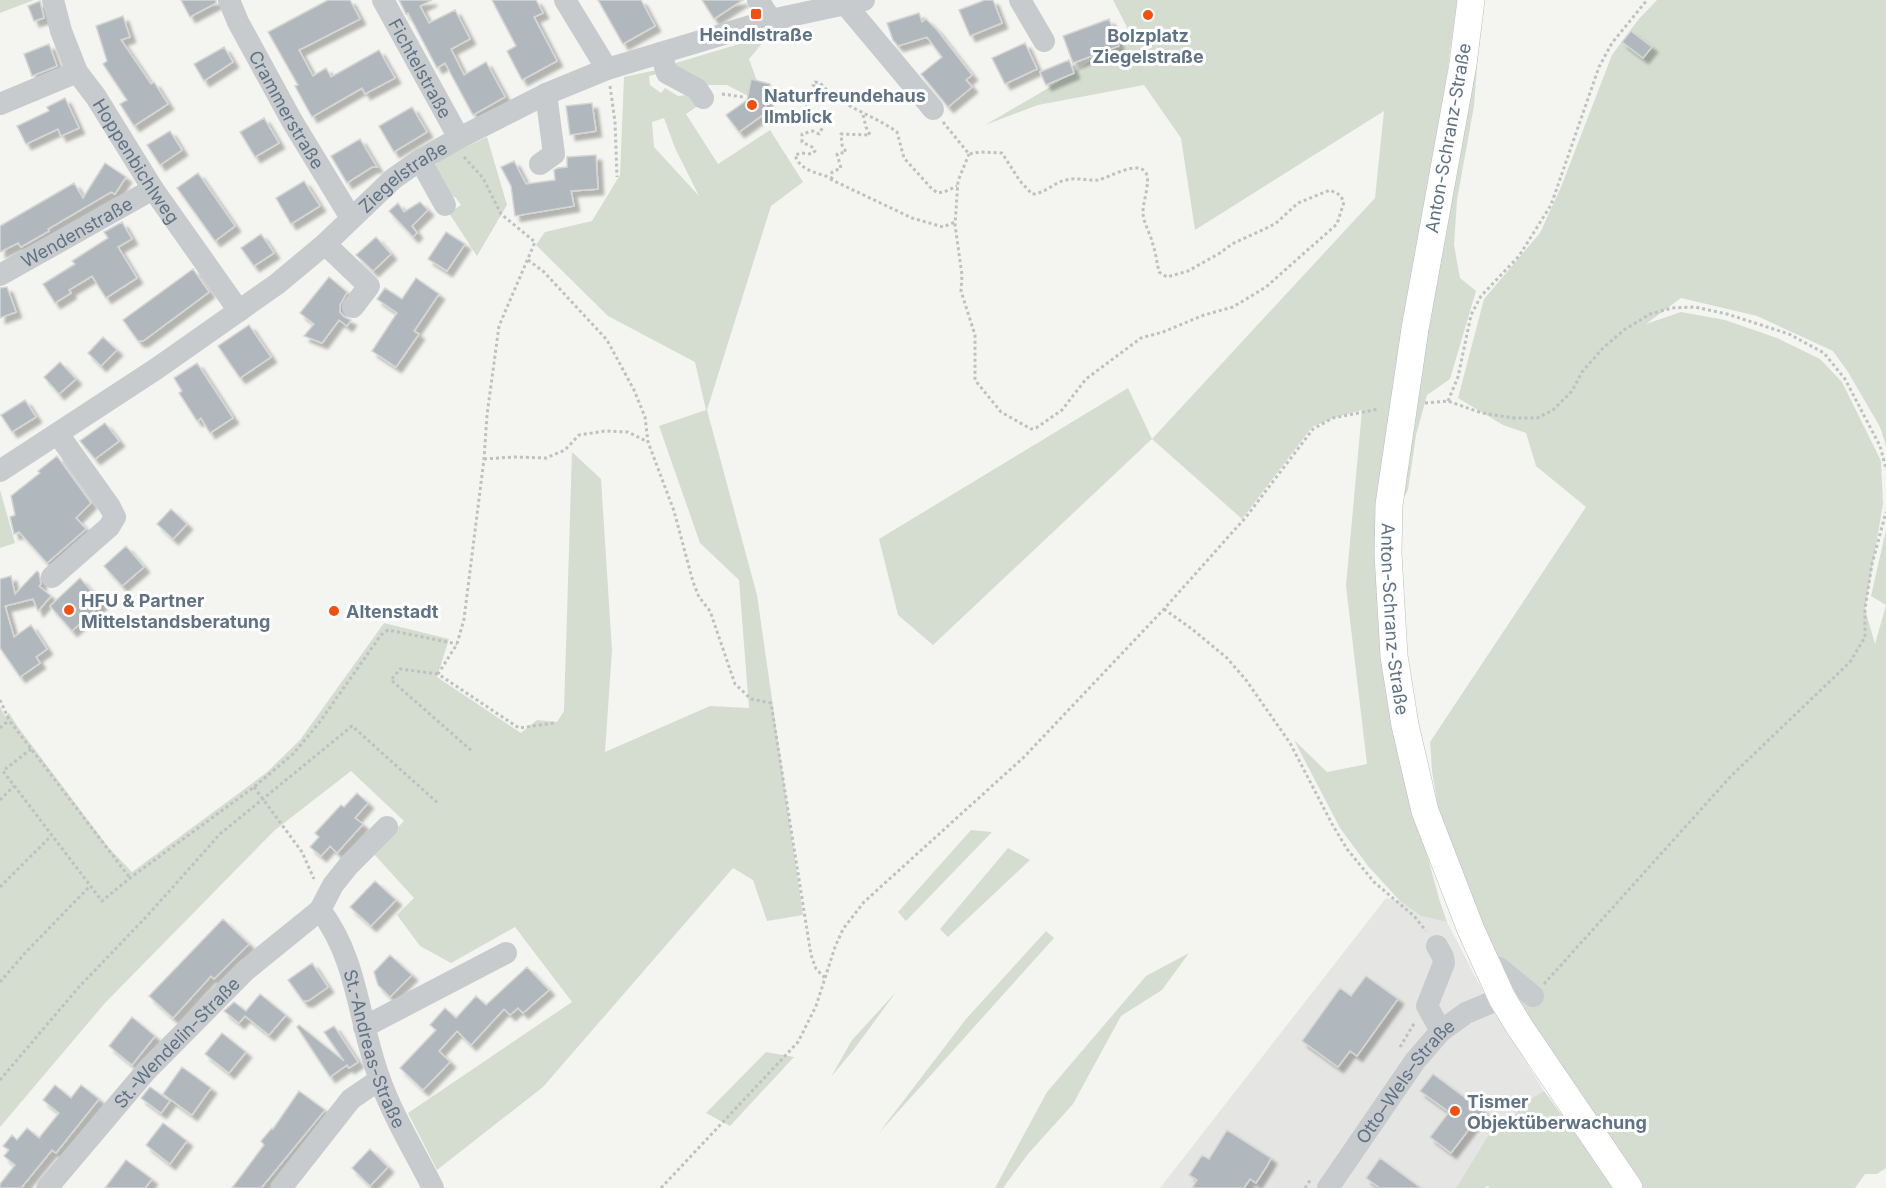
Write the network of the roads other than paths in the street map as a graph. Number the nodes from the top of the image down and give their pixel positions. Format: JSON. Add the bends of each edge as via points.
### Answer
{"nodes":[{"id":1,"x":52,"y":0,"type":"edge"},
{"id":2,"x":229,"y":0,"type":"edge"},
{"id":3,"x":383,"y":0,"type":"edge"},
{"id":4,"x":565,"y":0,"type":"edge"},
{"id":5,"x":758,"y":0,"type":"edge"},
{"id":6,"x":1020,"y":0,"type":"edge"},
{"id":7,"x":1471,"y":0,"type":"edge"},
{"id":8,"x":855,"y":2,"type":"edge"},
{"id":9,"x":771,"y":20,"type":"junction"},
{"id":10,"x":1044,"y":41,"type":"dead end"},
{"id":11,"x":661,"y":52,"type":"junction"},
{"id":12,"x":78,"y":72,"type":"junction"},
{"id":13,"x":609,"y":80,"type":"junction"},
{"id":14,"x":546,"y":94,"type":"junction"},
{"id":15,"x":703,"y":98,"type":"road end"},
{"id":16,"x":0,"y":104,"type":"edge"},
{"id":17,"x":933,"y":109,"type":"road end"},
{"id":18,"x":454,"y":141,"type":"junction"},
{"id":19,"x":420,"y":160,"type":"junction"},
{"id":20,"x":540,"y":164,"type":"dead end"},
{"id":21,"x":153,"y":189,"type":"junction"},
{"id":22,"x":445,"y":205,"type":"dead end"},
{"id":23,"x":351,"y":218,"type":"junction"},
{"id":24,"x":325,"y":244,"type":"junction"},
{"id":25,"x":0,"y":275,"type":"edge"},
{"id":26,"x":353,"y":307,"type":"dead end"},
{"id":27,"x":239,"y":311,"type":"junction"},
{"id":28,"x":58,"y":434,"type":"junction"},
{"id":29,"x":0,"y":471,"type":"edge"},
{"id":30,"x":52,"y":577,"type":"dead end"},
{"id":31,"x":387,"y":827,"type":"dead end"},
{"id":32,"x":320,"y":910,"type":"junction"},
{"id":33,"x":1437,"y":946,"type":"road end"},
{"id":34,"x":506,"y":953,"type":"dead end"},
{"id":35,"x":1488,"y":967,"type":"junction"},
{"id":36,"x":1533,"y":996,"type":"road end"},
{"id":37,"x":1502,"y":998,"type":"junction"},
{"id":38,"x":364,"y":1027,"type":"junction"},
{"id":39,"x":1441,"y":1031,"type":"junction"},
{"id":40,"x":379,"y":1080,"type":"junction"},
{"id":41,"x":47,"y":1188,"type":"edge"},
{"id":42,"x":281,"y":1188,"type":"edge"},
{"id":43,"x":433,"y":1188,"type":"edge"},
{"id":44,"x":1328,"y":1188,"type":"edge"},
{"id":45,"x":1629,"y":1188,"type":"edge"}],
"edges":[{"from":1,"to":12,"type":"street","name":"Hoppenbichlweg"},
{"from":2,"to":23,"type":"street","name":"Crammerstraße","via":[[292,121]]},
{"from":3,"to":18,"type":"street","name":"Fichtelstraße"},
{"from":4,"to":13,"type":"street"},
{"from":5,"to":9,"type":"street"},
{"from":6,"to":10,"type":"street"},
{"from":7,"to":35,"type":"main road","name":"Anton-Schranz-Straße","via":[[1415,329],[1389,506],[1388,554],[1394,656],[1425,811]]},
{"from":8,"to":9,"type":"street","name":"Ziegelstraße"},
{"from":8,"to":17,"type":"street"},
{"from":9,"to":11,"type":"street","name":"Ziegelstraße"},
{"from":11,"to":13,"type":"street","name":"Ziegelstraße"},
{"from":11,"to":15,"type":"street","via":[[667,73],[697,89]]},
{"from":12,"to":16,"type":"street"},
{"from":12,"to":21,"type":"street","name":"Hoppenbichlweg"},
{"from":13,"to":14,"type":"street","name":"Ziegelstraße"},
{"from":14,"to":18,"type":"street","name":"Ziegelstraße"},
{"from":14,"to":20,"type":"street","via":[[554,153]]},
{"from":18,"to":19,"type":"street","name":"Ziegelstraße"},
{"from":19,"to":22,"type":"street"},
{"from":19,"to":23,"type":"street","name":"Ziegelstraße"},
{"from":21,"to":25,"type":"street","name":"Wendenstraße"},
{"from":21,"to":27,"type":"street","name":"Hoppenbichlweg"},
{"from":23,"to":24,"type":"street","name":"Ziegelstraße"},
{"from":24,"to":26,"type":"street","via":[[369,286]]},
{"from":24,"to":27,"type":"street","name":"Ziegelstraße"},
{"from":27,"to":28,"type":"street","name":"Ziegelstraße"},
{"from":28,"to":29,"type":"street","name":"Ziegelstraße"},
{"from":28,"to":30,"type":"street","via":[[115,517],[109,527]]},
{"from":31,"to":32,"type":"street","via":[[349,865]]},
{"from":32,"to":38,"type":"street","name":"St.-Andreas-Straße","via":[[341,941]]},
{"from":32,"to":41,"type":"street","name":"St.-Wendelin-Straße","via":[[246,970],[147,1070]]},
{"from":33,"to":39,"type":"street","via":[[1444,963],[1427,1006]]},
{"from":34,"to":38,"type":"street"},
{"from":35,"to":36,"type":"street","via":[[1499,968]]},
{"from":35,"to":37,"type":"main road","name":"Anton-Schranz-Straße"},
{"from":37,"to":39,"type":"street","name":"Otto–Wels–Straße","via":[[1467,1013]]},
{"from":37,"to":45,"type":"main road","name":"Anton-Schranz-Straße"},
{"from":38,"to":40,"type":"street","name":"St.-Andreas-Straße"},
{"from":39,"to":44,"type":"street","name":"Otto–Wels–Straße","via":[[1415,1061]]},
{"from":40,"to":42,"type":"street","via":[[351,1099]]},
{"from":40,"to":43,"type":"street","name":"St.-Andreas-Straße"}]}
